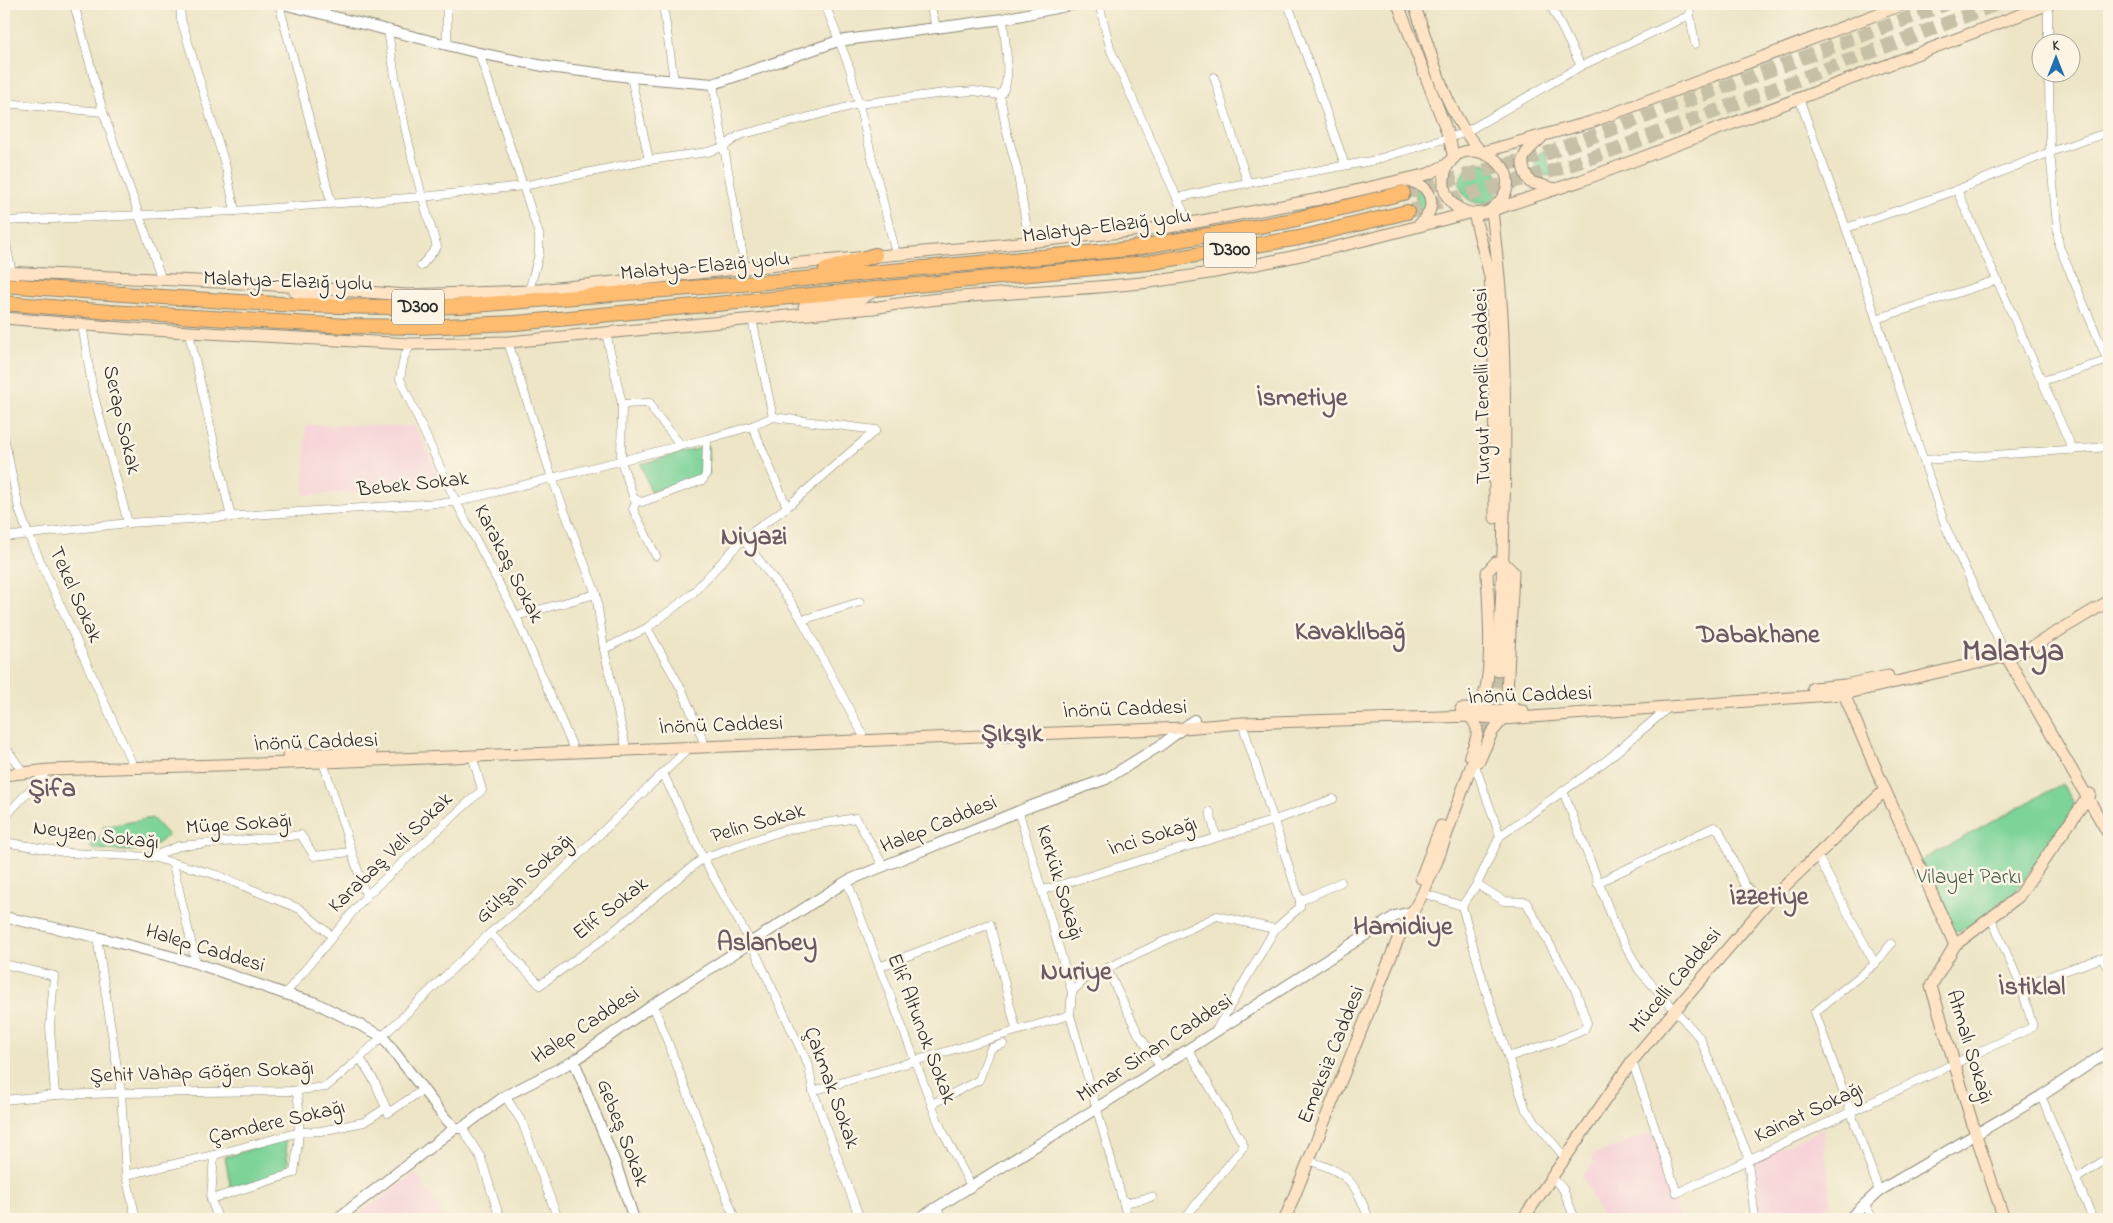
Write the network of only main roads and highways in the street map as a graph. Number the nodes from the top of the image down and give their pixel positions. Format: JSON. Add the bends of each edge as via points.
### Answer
{"nodes":[{"id":1,"x":1398,"y":4,"type":"edge"},
{"id":2,"x":1414,"y":4,"type":"edge"},
{"id":3,"x":1904,"y":4,"type":"edge"},
{"id":4,"x":2048,"y":4,"type":"edge"},
{"id":5,"x":1544,"y":135,"type":"junction"},
{"id":6,"x":1482,"y":152,"type":"junction"},
{"id":7,"x":1452,"y":161,"type":"junction"},
{"id":8,"x":1402,"y":186,"type":"junction"},
{"id":9,"x":1555,"y":189,"type":"junction"},
{"id":10,"x":1492,"y":209,"type":"junction"},
{"id":11,"x":1407,"y":212,"type":"tunnel mouth"},
{"id":12,"x":1471,"y":213,"type":"junction"},
{"id":13,"x":1418,"y":226,"type":"junction"},
{"id":14,"x":875,"y":255,"type":"junction"},
{"id":15,"x":11,"y":273,"type":"edge"},
{"id":16,"x":792,"y":280,"type":"junction"},
{"id":17,"x":4,"y":284,"type":"edge"},
{"id":18,"x":260,"y":284,"type":"junction"},
{"id":19,"x":44,"y":288,"type":"junction"},
{"id":20,"x":874,"y":291,"type":"junction"},
{"id":21,"x":4,"y":303,"type":"edge"},
{"id":22,"x":349,"y":305,"type":"junction"},
{"id":23,"x":785,"y":316,"type":"junction"},
{"id":24,"x":4,"y":318,"type":"edge"},
{"id":25,"x":289,"y":322,"type":"junction"},
{"id":26,"x":356,"y":341,"type":"junction"},
{"id":27,"x":1499,"y":562,"type":"junction"},
{"id":28,"x":2109,"y":595,"type":"edge"},
{"id":29,"x":2109,"y":601,"type":"edge"},
{"id":30,"x":2008,"y":653,"type":"junction"},
{"id":31,"x":1845,"y":689,"type":"junction"},
{"id":32,"x":1486,"y":693,"type":"junction"},
{"id":33,"x":1506,"y":693,"type":"junction"},
{"id":34,"x":1517,"y":711,"type":"junction"},
{"id":35,"x":1474,"y":712,"type":"junction"},
{"id":36,"x":1503,"y":719,"type":"junction"},
{"id":37,"x":1479,"y":747,"type":"junction"},
{"id":38,"x":4,"y":769,"type":"edge"},
{"id":39,"x":4,"y":775,"type":"edge"},
{"id":40,"x":1885,"y":790,"type":"junction"},
{"id":41,"x":2089,"y":796,"type":"junction"},
{"id":42,"x":2109,"y":826,"type":"edge"},
{"id":43,"x":2109,"y":835,"type":"edge"},
{"id":44,"x":1423,"y":893,"type":"junction"},
{"id":45,"x":1413,"y":908,"type":"junction"},
{"id":46,"x":1956,"y":945,"type":"junction"},
{"id":47,"x":1285,"y":1219,"type":"edge"},
{"id":48,"x":1523,"y":1219,"type":"edge"},
{"id":49,"x":2004,"y":1219,"type":"edge"}],
"edges":[{"from":1,"to":7,"type":"main road","via":[[1449,137]]},
{"from":2,"to":6,"type":"main road","via":[[1451,109],[1464,133]]},
{"from":3,"to":5,"type":"main road","via":[[1591,122]]},
{"from":4,"to":9,"type":"main road"},
{"from":5,"to":6,"type":"main road"},
{"from":5,"to":9,"type":"main road","via":[[1524,155],[1522,166],[1530,182]]},
{"from":6,"to":7,"type":"main road","via":[[1470,151]]},
{"from":6,"to":10,"type":"main road","via":[[1498,161],[1507,180],[1504,196]]},
{"from":7,"to":8,"type":"main road"},
{"from":7,"to":12,"type":"main road","via":[[1444,176],[1444,189],[1455,207]]},
{"from":8,"to":13,"type":"main road","via":[[1417,182],[1432,200],[1428,218]]},
{"from":8,"to":14,"type":"main road","via":[[1185,224]]},
{"from":8,"to":16,"type":"highway","name":"Malatya-Elazığ yolu","number":"D300","via":[[1288,221],[1129,249]]},
{"from":9,"to":10,"type":"main road"},
{"from":10,"to":12,"type":"main road"},
{"from":10,"to":27,"type":"main road","name":"Turgut Temelli Caddesi","via":[[1500,273],[1503,338]]},
{"from":11,"to":20,"type":"highway","number":"D300","via":[[1299,238],[1147,263]]},
{"from":12,"to":13,"type":"main road"},
{"from":12,"to":27,"type":"main road","name":"Turgut Temelli Caddesi","via":[[1490,276]]},
{"from":13,"to":23,"type":"main road","via":[[1200,275]]},
{"from":14,"to":16,"type":"highway"},
{"from":14,"to":18,"type":"main road","via":[[529,291],[406,295]]},
{"from":15,"to":18,"type":"main road"},
{"from":15,"to":19,"type":"main road"},
{"from":16,"to":22,"type":"highway","name":"Malatya-Elazığ yolu","number":"D300","via":[[461,306]]},
{"from":17,"to":19,"type":"highway","name":"Malatya-Elazığ yolu","number":"D300"},
{"from":18,"to":22,"type":"main road"},
{"from":19,"to":22,"type":"highway","name":"Malatya-Elazığ yolu","number":"D300"},
{"from":20,"to":23,"type":"main road","via":[[858,300],[798,307]]},
{"from":20,"to":25,"type":"highway","number":"D300","via":[[516,323],[418,327]]},
{"from":21,"to":25,"type":"highway","number":"D300"},
{"from":23,"to":26,"type":"main road","via":[[508,342],[411,344]]},
{"from":24,"to":26,"type":"main road","via":[[188,333]]},
{"from":25,"to":26,"type":"main road"},
{"from":27,"to":27,"type":"main road","name":"Turgut Temelli Caddesi","via":[[1498,671]]},
{"from":27,"to":32,"type":"main road","name":"Turgut Temelli Caddesi","via":[[1487,572]]},
{"from":27,"to":33,"type":"main road","name":"Turgut Temelli Caddesi","via":[[1513,572]]},
{"from":28,"to":30,"type":"main road"},
{"from":29,"to":30,"type":"main road","name":"İnönü Caddesi","via":[[2030,648]]},
{"from":30,"to":31,"type":"main road","name":"İnönü Caddesi"},
{"from":30,"to":41,"type":"main road"},
{"from":31,"to":34,"type":"main road"},
{"from":31,"to":36,"type":"main road","name":"İnönü Caddesi","via":[[1668,708]]},
{"from":31,"to":40,"type":"main road"},
{"from":32,"to":33,"type":"main road","via":[[1494,697]]},
{"from":32,"to":35,"type":"main road","name":"Turgut Temelli Caddesi"},
{"from":33,"to":34,"type":"main road","via":[[1507,702]]},
{"from":34,"to":35,"type":"main road"},
{"from":35,"to":36,"type":"main road","name":"İnönü Caddesi"},
{"from":35,"to":37,"type":"main road","name":"Emeksiz Caddesi"},
{"from":35,"to":38,"type":"main road","name":"İnönü Caddesi","via":[[49,764]]},
{"from":35,"to":39,"type":"main road","name":"İnönü Caddesi","via":[[1184,728],[49,770]]},
{"from":36,"to":37,"type":"main road","name":"Emeksiz Caddesi"},
{"from":37,"to":44,"type":"main road","name":"Emeksiz Caddesi"},
{"from":37,"to":44,"type":"main road","name":"Emeksiz Caddesi","via":[[1476,768],[1434,878]]},
{"from":37,"to":45,"type":"main road","name":"Emeksiz Caddesi","via":[[1420,881]]},
{"from":40,"to":46,"type":"main road"},
{"from":40,"to":48,"type":"main road","name":"Mücelli Caddesi","via":[[1765,905],[1632,1061]]},
{"from":41,"to":42,"type":"main road"},
{"from":41,"to":43,"type":"main road"},
{"from":41,"to":46,"type":"main road","via":[[2018,897]]},
{"from":44,"to":45,"type":"main road","name":"Emeksiz Caddesi"},
{"from":45,"to":47,"type":"main road","name":"Emeksiz Caddesi"},
{"from":46,"to":49,"type":"main road","name":"Atmalı Sokağı","via":[[1932,986]]}]}
